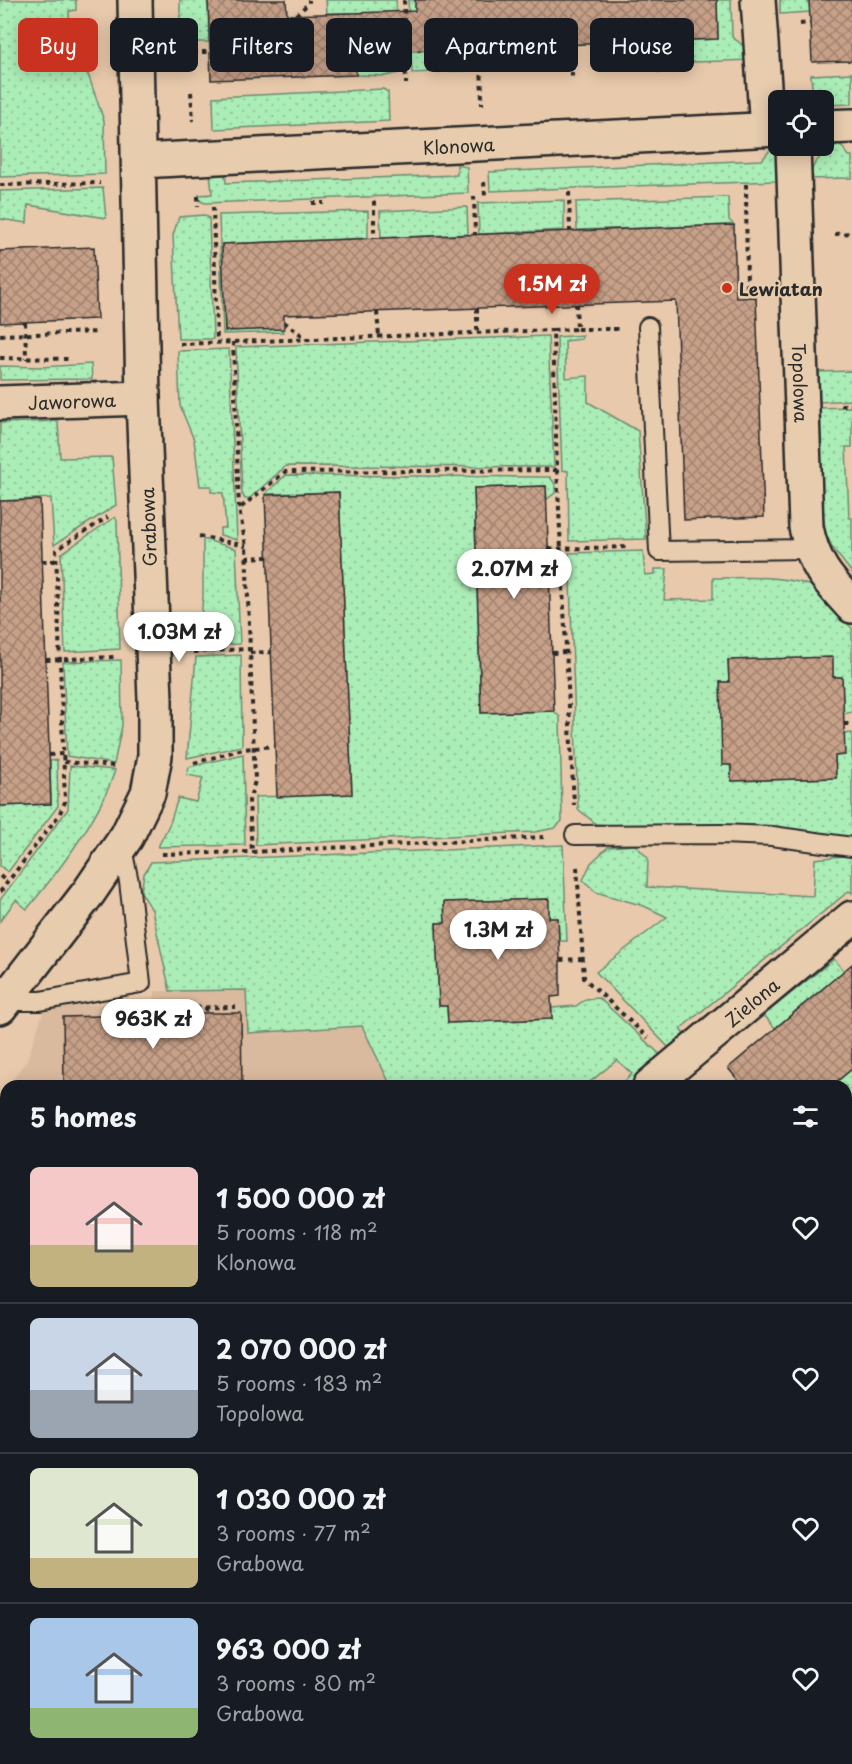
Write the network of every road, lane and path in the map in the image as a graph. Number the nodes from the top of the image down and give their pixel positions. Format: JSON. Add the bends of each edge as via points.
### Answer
{"nodes":[{"id":1,"x":135,"y":0,"type":"edge"},
{"id":2,"x":309,"y":0,"type":"edge"},
{"id":3,"x":404,"y":0,"type":"edge"},
{"id":4,"x":758,"y":0,"type":"edge"},
{"id":5,"x":296,"y":15,"type":"dead end"},
{"id":6,"x":198,"y":52,"type":"edge"},
{"id":7,"x":210,"y":52,"type":"dead end"},
{"id":8,"x":481,"y":72,"type":"edge"},
{"id":9,"x":572,"y":72,"type":"edge"},
{"id":10,"x":572,"y":77,"type":"dead end"},
{"id":11,"x":406,"y":84,"type":"dead end"},
{"id":12,"x":772,"y":90,"type":"edge"},
{"id":13,"x":191,"y":92,"type":"dead end"},
{"id":14,"x":482,"y":109,"type":"dead end"},
{"id":15,"x":194,"y":126,"type":"dead end"},
{"id":16,"x":852,"y":126,"type":"edge"},
{"id":17,"x":834,"y":127,"type":"edge"},
{"id":18,"x":768,"y":134,"type":"edge"},
{"id":19,"x":781,"y":156,"type":"edge"},
{"id":20,"x":139,"y":161,"type":"junction"},
{"id":21,"x":102,"y":183,"type":"dead end"},
{"id":22,"x":746,"y":184,"type":"dead end"},
{"id":23,"x":0,"y":185,"type":"edge"},
{"id":24,"x":569,"y":192,"type":"dead end"},
{"id":25,"x":474,"y":196,"type":"dead end"},
{"id":26,"x":374,"y":201,"type":"dead end"},
{"id":27,"x":312,"y":203,"type":"dead end"},
{"id":28,"x":324,"y":203,"type":"dead end"},
{"id":29,"x":213,"y":207,"type":"dead end"},
{"id":30,"x":570,"y":231,"type":"dead end"},
{"id":31,"x":475,"y":234,"type":"dead end"},
{"id":32,"x":374,"y":238,"type":"dead end"},
{"id":33,"x":766,"y":292,"type":"dead end"},
{"id":34,"x":576,"y":304,"type":"dead end"},
{"id":35,"x":477,"y":308,"type":"dead end"},
{"id":36,"x":377,"y":312,"type":"dead end"},
{"id":37,"x":25,"y":322,"type":"dead end"},
{"id":38,"x":284,"y":322,"type":"dead end"},
{"id":39,"x":648,"y":327,"type":"dead end"},
{"id":40,"x":577,"y":329,"type":"junction"},
{"id":41,"x":605,"y":329,"type":"dead end"},
{"id":42,"x":553,"y":330,"type":"junction"},
{"id":43,"x":99,"y":332,"type":"dead end"},
{"id":44,"x":477,"y":333,"type":"junction"},
{"id":45,"x":26,"y":334,"type":"junction"},
{"id":46,"x":0,"y":335,"type":"edge"},
{"id":47,"x":379,"y":336,"type":"junction"},
{"id":48,"x":307,"y":339,"type":"junction"},
{"id":49,"x":233,"y":341,"type":"junction"},
{"id":50,"x":217,"y":342,"type":"junction"},
{"id":51,"x":190,"y":344,"type":"dead end"},
{"id":52,"x":0,"y":358,"type":"edge"},
{"id":53,"x":26,"y":358,"type":"junction"},
{"id":54,"x":73,"y":358,"type":"dead end"},
{"id":55,"x":143,"y":398,"type":"junction"},
{"id":56,"x":0,"y":403,"type":"edge"},
{"id":57,"x":557,"y":470,"type":"junction"},
{"id":58,"x":238,"y":509,"type":"junction"},
{"id":59,"x":113,"y":514,"type":"dead end"},
{"id":60,"x":199,"y":537,"type":"dead end"},
{"id":61,"x":246,"y":546,"type":"junction"},
{"id":62,"x":624,"y":547,"type":"dead end"},
{"id":63,"x":549,"y":549,"type":"dead end"},
{"id":64,"x":561,"y":549,"type":"junction"},
{"id":65,"x":810,"y":549,"type":"junction"},
{"id":66,"x":267,"y":557,"type":"dead end"},
{"id":67,"x":246,"y":558,"type":"junction"},
{"id":68,"x":42,"y":561,"type":"dead end"},
{"id":69,"x":56,"y":561,"type":"junction"},
{"id":70,"x":852,"y":606,"type":"edge"},
{"id":71,"x":250,"y":651,"type":"junction"},
{"id":72,"x":192,"y":652,"type":"dead end"},
{"id":73,"x":271,"y":652,"type":"dead end"},
{"id":74,"x":566,"y":652,"type":"junction"},
{"id":75,"x":552,"y":653,"type":"dead end"},
{"id":76,"x":118,"y":657,"type":"dead end"},
{"id":77,"x":59,"y":659,"type":"junction"},
{"id":78,"x":46,"y":660,"type":"dead end"},
{"id":79,"x":844,"y":724,"type":"dead end"},
{"id":80,"x":852,"y":724,"type":"edge"},
{"id":81,"x":275,"y":746,"type":"dead end"},
{"id":82,"x":254,"y":747,"type":"junction"},
{"id":83,"x":63,"y":754,"type":"junction"},
{"id":84,"x":49,"y":755,"type":"dead end"},
{"id":85,"x":64,"y":762,"type":"junction"},
{"id":86,"x":97,"y":764,"type":"dead end"},
{"id":87,"x":191,"y":764,"type":"dead end"},
{"id":88,"x":575,"y":836,"type":"junction"},
{"id":89,"x":121,"y":844,"type":"junction"},
{"id":90,"x":852,"y":847,"type":"edge"},
{"id":91,"x":252,"y":852,"type":"junction"},
{"id":92,"x":161,"y":854,"type":"dead end"},
{"id":93,"x":0,"y":876,"type":"edge"},
{"id":94,"x":7,"y":882,"type":"junction"},
{"id":95,"x":0,"y":892,"type":"edge"},
{"id":96,"x":852,"y":918,"type":"edge"},
{"id":97,"x":582,"y":959,"type":"junction"},
{"id":98,"x":560,"y":960,"type":"dead end"},
{"id":99,"x":2,"y":1004,"type":"edge"},
{"id":100,"x":206,"y":1007,"type":"dead end"},
{"id":101,"x":206,"y":1013,"type":"dead end"},
{"id":102,"x":677,"y":1064,"type":"junction"},
{"id":103,"x":657,"y":1080,"type":"edge"}],
"edges":[{"from":1,"to":20,"type":"street","name":"Grabowa"},
{"from":2,"to":5,"type":"path"},
{"from":3,"to":11,"type":"path"},
{"from":4,"to":12,"type":"street","name":"Topolowa"},
{"from":6,"to":7,"type":"path"},
{"from":8,"to":14,"type":"path"},
{"from":9,"to":10,"type":"path"},
{"from":13,"to":15,"type":"path"},
{"from":16,"to":17,"type":"street"},
{"from":18,"to":20,"type":"street","name":"Klonowa"},
{"from":19,"to":65,"type":"street","name":"Topolowa"},
{"from":20,"to":55,"type":"street","name":"Grabowa"},
{"from":21,"to":23,"type":"path"},
{"from":22,"to":33,"type":"path","via":[[747,292]]},
{"from":24,"to":30,"type":"path"},
{"from":25,"to":31,"type":"path"},
{"from":26,"to":32,"type":"path"},
{"from":27,"to":28,"type":"path"},
{"from":29,"to":50,"type":"path"},
{"from":34,"to":40,"type":"path"},
{"from":35,"to":44,"type":"path"},
{"from":36,"to":47,"type":"path"},
{"from":37,"to":45,"type":"path"},
{"from":38,"to":48,"type":"path"},
{"from":39,"to":65,"type":"lane","via":[[658,551]]},
{"from":40,"to":41,"type":"path"},
{"from":40,"to":42,"type":"path"},
{"from":42,"to":44,"type":"path"},
{"from":42,"to":57,"type":"path"},
{"from":43,"to":45,"type":"path"},
{"from":44,"to":47,"type":"path"},
{"from":45,"to":46,"type":"path"},
{"from":45,"to":53,"type":"path"},
{"from":47,"to":48,"type":"path"},
{"from":48,"to":49,"type":"path"},
{"from":49,"to":50,"type":"path"},
{"from":49,"to":58,"type":"path"},
{"from":50,"to":51,"type":"path"},
{"from":52,"to":53,"type":"path"},
{"from":53,"to":54,"type":"path"},
{"from":55,"to":56,"type":"street","name":"Jaworowa"},
{"from":55,"to":89,"type":"street","name":"Grabowa","via":[[155,756],[148,794]]},
{"from":57,"to":58,"type":"path","via":[[285,472]]},
{"from":57,"to":64,"type":"path"},
{"from":58,"to":61,"type":"path"},
{"from":59,"to":69,"type":"path","via":[[56,550]]},
{"from":60,"to":61,"type":"path"},
{"from":61,"to":67,"type":"path"},
{"from":62,"to":64,"type":"path"},
{"from":63,"to":64,"type":"path"},
{"from":64,"to":74,"type":"path"},
{"from":65,"to":70,"type":"street","name":"Topolowa","via":[[817,565]]},
{"from":66,"to":67,"type":"path"},
{"from":67,"to":71,"type":"path"},
{"from":68,"to":69,"type":"path"},
{"from":69,"to":77,"type":"path"},
{"from":71,"to":72,"type":"path"},
{"from":71,"to":73,"type":"path"},
{"from":71,"to":82,"type":"path"},
{"from":74,"to":75,"type":"path"},
{"from":74,"to":88,"type":"path"},
{"from":76,"to":77,"type":"path"},
{"from":77,"to":78,"type":"path"},
{"from":77,"to":83,"type":"path"},
{"from":79,"to":80,"type":"path"},
{"from":81,"to":82,"type":"path"},
{"from":82,"to":87,"type":"path"},
{"from":82,"to":91,"type":"path","via":[[255,781],[249,801]]},
{"from":83,"to":84,"type":"path"},
{"from":83,"to":85,"type":"path"},
{"from":85,"to":86,"type":"path"},
{"from":85,"to":94,"type":"path","via":[[65,802],[59,815]]},
{"from":88,"to":90,"type":"lane","via":[[722,834]]},
{"from":88,"to":91,"type":"path"},
{"from":88,"to":97,"type":"path"},
{"from":89,"to":99,"type":"street","name":"Grabowa"},
{"from":89,"to":99,"type":"lane","via":[[141,984]]},
{"from":91,"to":92,"type":"path"},
{"from":93,"to":94,"type":"path"},
{"from":94,"to":95,"type":"path"},
{"from":96,"to":102,"type":"street","name":"Zielona"},
{"from":97,"to":98,"type":"path"},
{"from":97,"to":102,"type":"path","via":[[584,978]]},
{"from":100,"to":101,"type":"path"},
{"from":102,"to":103,"type":"street","name":"Zielona"}]}
